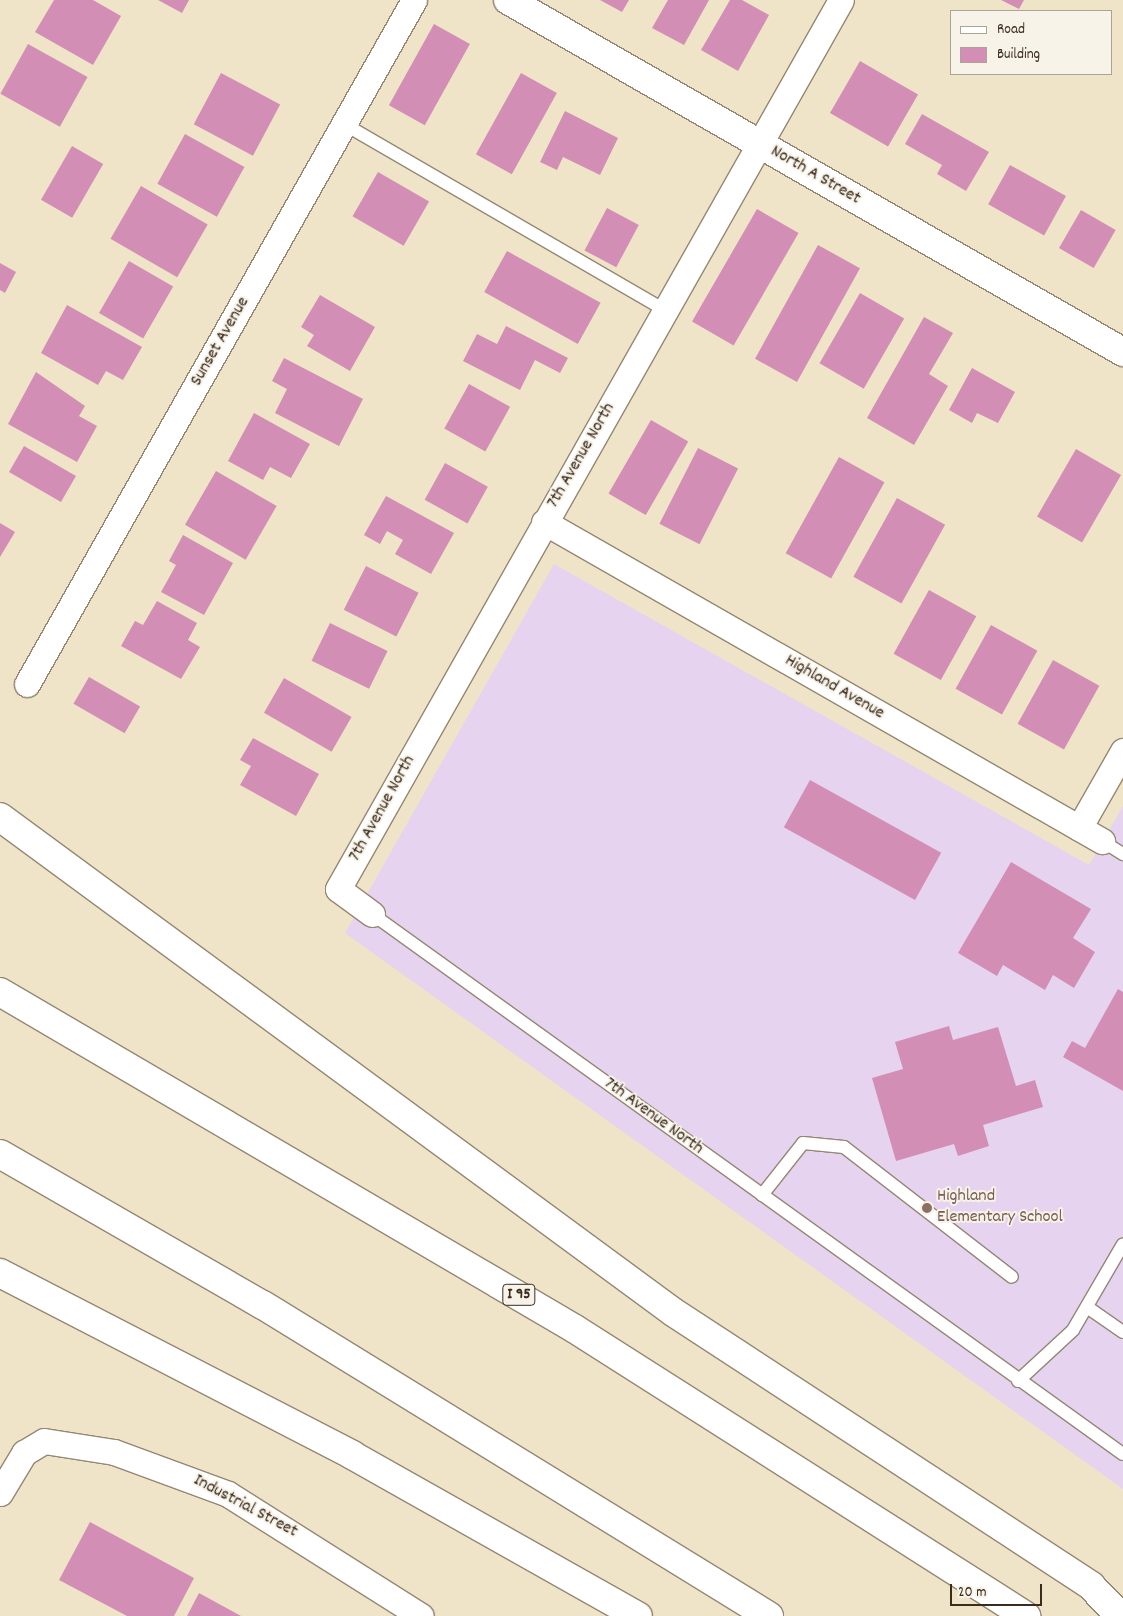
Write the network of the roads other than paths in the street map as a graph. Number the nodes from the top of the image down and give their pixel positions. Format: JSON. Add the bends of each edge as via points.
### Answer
{"nodes":[{"id":1,"x":414,"y":0,"type":"edge"},
{"id":2,"x":508,"y":0,"type":"edge"},
{"id":3,"x":841,"y":0,"type":"edge"},
{"id":4,"x":344,"y":124,"type":"junction"},
{"id":5,"x":759,"y":144,"type":"junction"},
{"id":6,"x":665,"y":310,"type":"junction"},
{"id":7,"x":1123,"y":352,"type":"edge"},
{"id":8,"x":544,"y":522,"type":"junction"},
{"id":9,"x":27,"y":684,"type":"dead end"},
{"id":10,"x":1123,"y":752,"type":"edge"},
{"id":11,"x":0,"y":817,"type":"edge"},
{"id":12,"x":1079,"y":828,"type":"junction"},
{"id":13,"x":1102,"y":841,"type":"joint"},
{"id":14,"x":1123,"y":854,"type":"edge"},
{"id":15,"x":372,"y":914,"type":"joint"},
{"id":16,"x":0,"y":992,"type":"edge"},
{"id":17,"x":0,"y":1154,"type":"edge"},
{"id":18,"x":762,"y":1195,"type":"junction"},
{"id":19,"x":1123,"y":1244,"type":"edge"},
{"id":20,"x":0,"y":1273,"type":"edge"},
{"id":21,"x":1012,"y":1277,"type":"dead end"},
{"id":22,"x":1087,"y":1307,"type":"junction"},
{"id":23,"x":1123,"y":1332,"type":"edge"},
{"id":24,"x":1018,"y":1381,"type":"junction"},
{"id":25,"x":1123,"y":1454,"type":"edge"},
{"id":26,"x":0,"y":1493,"type":"edge"},
{"id":27,"x":421,"y":1616,"type":"edge"},
{"id":28,"x":638,"y":1616,"type":"edge"},
{"id":29,"x":769,"y":1616,"type":"edge"},
{"id":30,"x":1026,"y":1616,"type":"edge"},
{"id":31,"x":1120,"y":1616,"type":"edge"}],
"edges":[{"from":1,"to":4,"type":"street","name":"Sunset Avenue"},
{"from":2,"to":5,"type":"main road","name":"North A Street"},
{"from":3,"to":5,"type":"street","name":"7th Avenue North"},
{"from":4,"to":6,"type":"lane"},
{"from":4,"to":9,"type":"street","name":"Sunset Avenue"},
{"from":5,"to":6,"type":"street","name":"7th Avenue North"},
{"from":5,"to":7,"type":"main road","name":"North A Street"},
{"from":6,"to":8,"type":"street","name":"7th Avenue North"},
{"from":8,"to":12,"type":"street","name":"Highland Avenue"},
{"from":8,"to":15,"type":"street","name":"7th Avenue North","via":[[338,889]]},
{"from":10,"to":12,"type":"street"},
{"from":11,"to":31,"type":"main road","via":[[673,1312],[1091,1586]]},
{"from":12,"to":13,"type":"street","name":"Highland Avenue"},
{"from":13,"to":14,"type":"lane","name":"Highland Avenue"},
{"from":15,"to":18,"type":"lane","name":"7th Avenue North"},
{"from":16,"to":30,"type":"main road","number":"I 95","via":[[574,1329]]},
{"from":17,"to":29,"type":"main road","via":[[296,1325]]},
{"from":18,"to":21,"type":"lane","via":[[803,1143],[844,1147]]},
{"from":18,"to":24,"type":"lane","name":"7th Avenue North"},
{"from":19,"to":22,"type":"lane"},
{"from":20,"to":28,"type":"main road","via":[[352,1455]]},
{"from":22,"to":23,"type":"lane"},
{"from":22,"to":24,"type":"lane","via":[[1073,1330]]},
{"from":24,"to":25,"type":"lane","name":"7th Avenue North"},
{"from":26,"to":27,"type":"street","name":"Industrial Street","via":[[24,1453],[44,1441],[67,1442],[184,1475],[292,1531]]}]}
